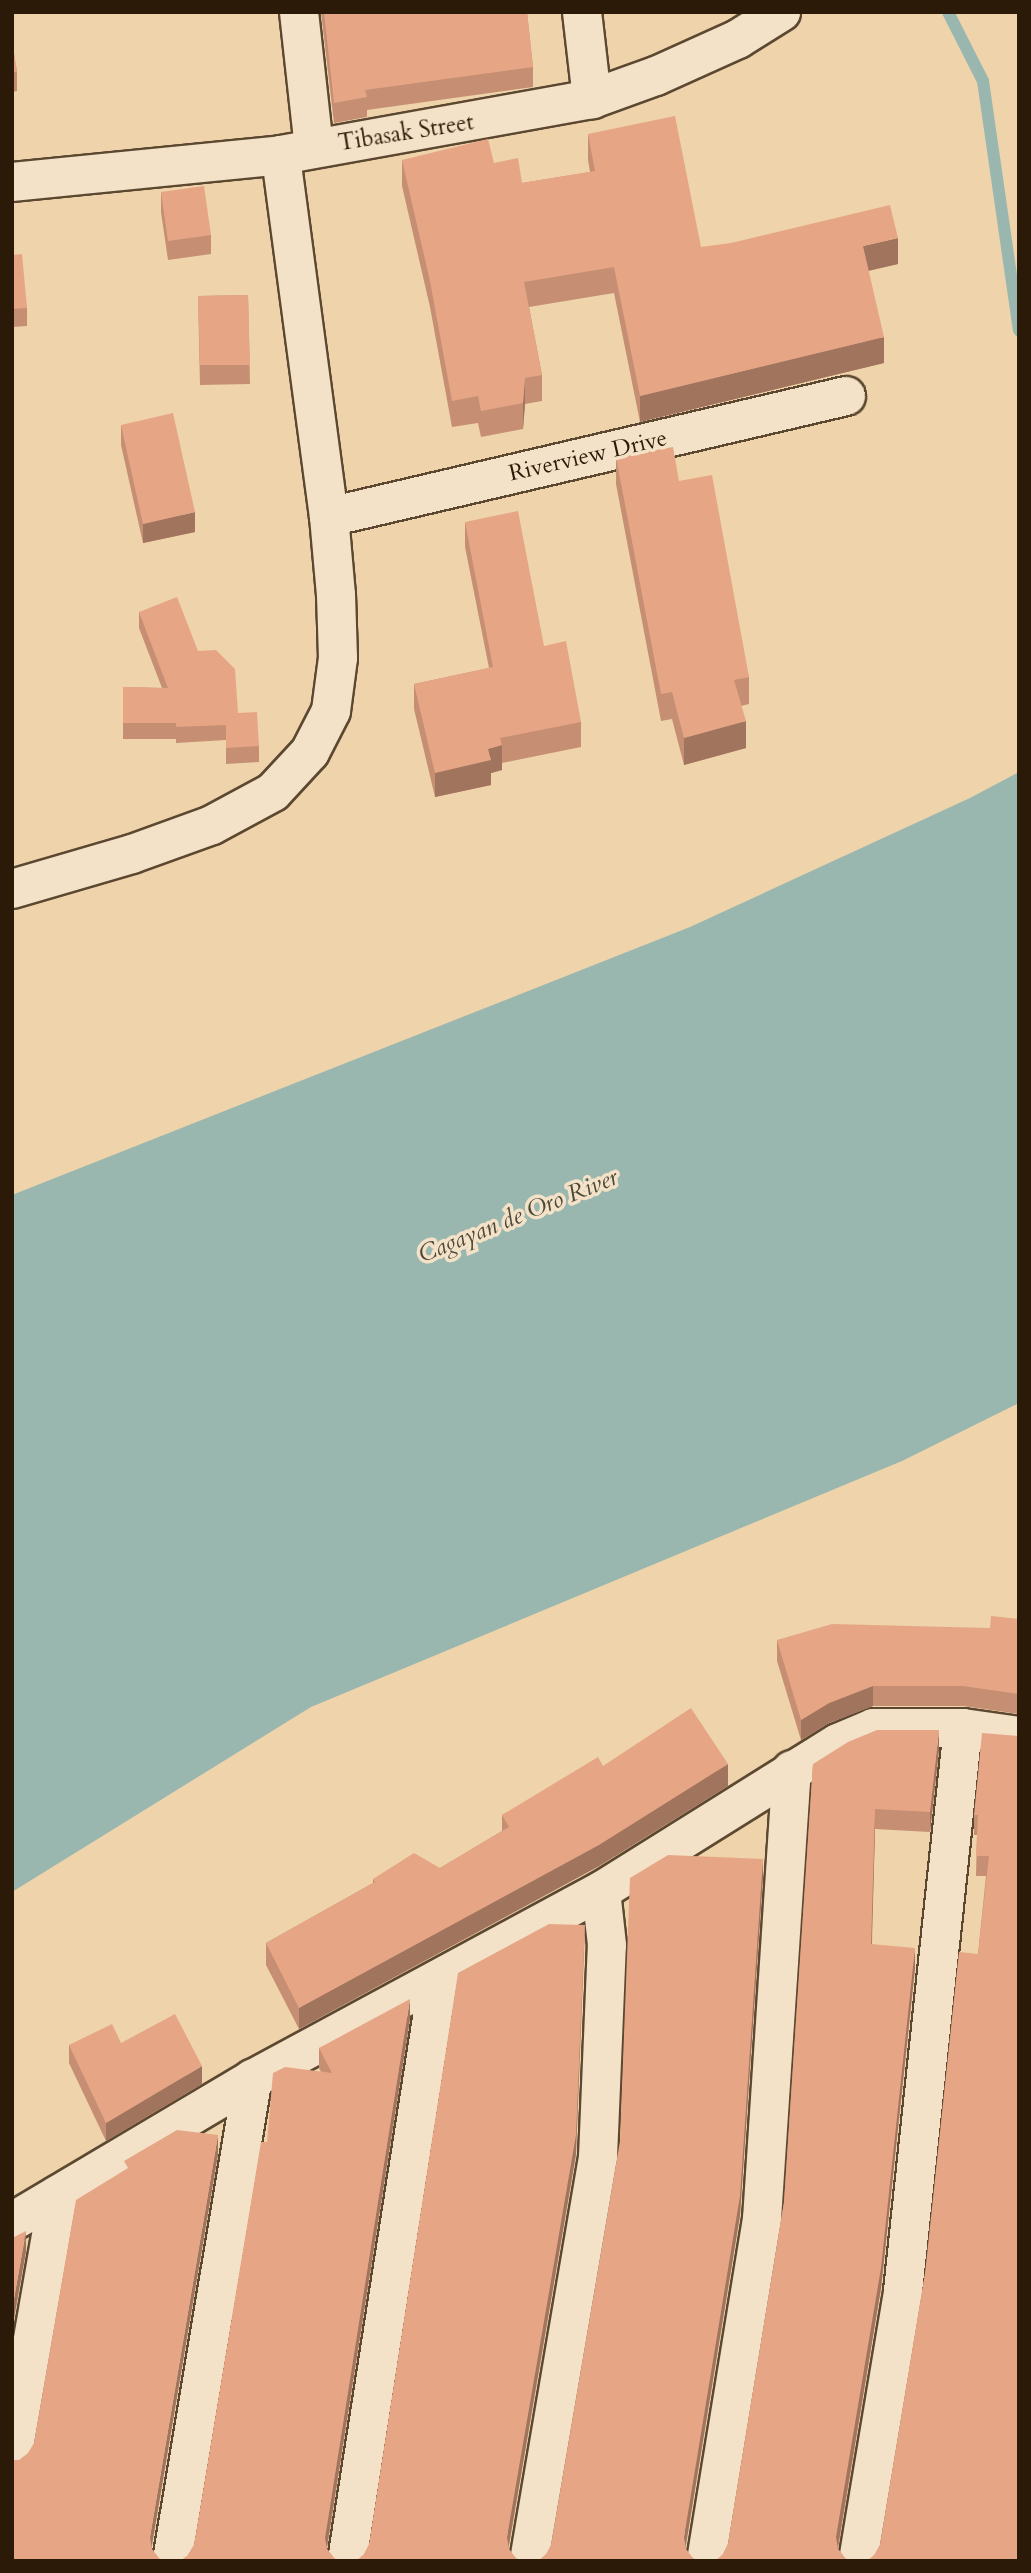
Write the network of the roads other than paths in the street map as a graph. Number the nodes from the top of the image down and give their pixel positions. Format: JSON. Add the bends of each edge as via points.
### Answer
{"nodes":[{"id":1,"x":299,"y":12,"type":"edge"},
{"id":2,"x":582,"y":12,"type":"edge"},
{"id":3,"x":781,"y":12,"type":"edge"},
{"id":4,"x":592,"y":99,"type":"junction"},
{"id":5,"x":298,"y":151,"type":"junction"},
{"id":6,"x":12,"y":183,"type":"edge"},
{"id":7,"x":846,"y":396,"type":"dead end"},
{"id":8,"x":329,"y":517,"type":"junction"},
{"id":9,"x":12,"y":888,"type":"edge"},
{"id":10,"x":963,"y":1728,"type":"junction"},
{"id":11,"x":1019,"y":1735,"type":"edge"},
{"id":12,"x":792,"y":1770,"type":"junction"},
{"id":13,"x":601,"y":1891,"type":"junction"},
{"id":14,"x":438,"y":1980,"type":"junction"},
{"id":15,"x":253,"y":2079,"type":"junction"},
{"id":16,"x":58,"y":2195,"type":"junction"},
{"id":17,"x":12,"y":2222,"type":"edge"},
{"id":18,"x":12,"y":2459,"type":"edge"},
{"id":19,"x":172,"y":2561,"type":"edge"},
{"id":20,"x":347,"y":2561,"type":"edge"},
{"id":21,"x":529,"y":2561,"type":"edge"},
{"id":22,"x":706,"y":2561,"type":"edge"},
{"id":23,"x":858,"y":2561,"type":"edge"}],
"edges":[{"from":1,"to":5,"type":"street"},
{"from":2,"to":4,"type":"street"},
{"from":3,"to":4,"type":"street","name":"Tibasak Street","via":[[738,39]]},
{"from":4,"to":5,"type":"street","name":"Tibasak Street"},
{"from":5,"to":6,"type":"street","name":"Tibasak Street"},
{"from":5,"to":8,"type":"street"},
{"from":7,"to":8,"type":"street","name":"Riverview Drive"},
{"from":8,"to":9,"type":"street","via":[[338,658],[331,710],[310,752],[273,792],[212,825],[132,854]]},
{"from":10,"to":11,"type":"street"},
{"from":10,"to":12,"type":"street","via":[[873,1728]]},
{"from":10,"to":23,"type":"street","via":[[903,2291]]},
{"from":12,"to":13,"type":"street"},
{"from":12,"to":22,"type":"street","via":[[762,2219]]},
{"from":13,"to":14,"type":"street"},
{"from":13,"to":21,"type":"street","via":[[607,1945],[598,2157]]},
{"from":14,"to":15,"type":"street"},
{"from":14,"to":20,"type":"street"},
{"from":15,"to":16,"type":"street"},
{"from":15,"to":19,"type":"street"},
{"from":16,"to":17,"type":"street"},
{"from":16,"to":18,"type":"street"}]}
